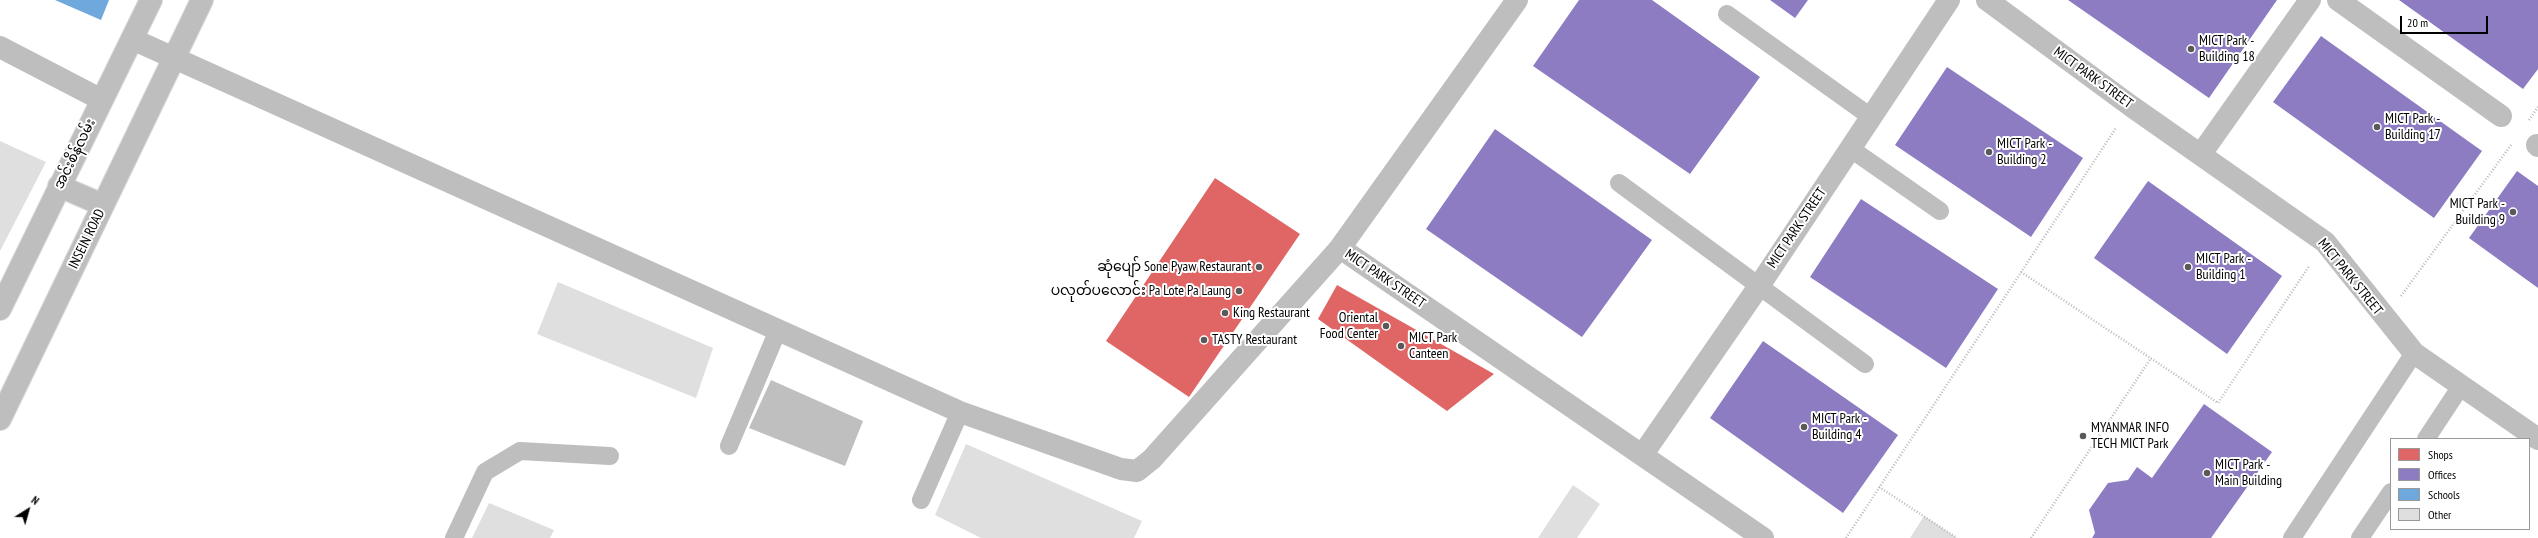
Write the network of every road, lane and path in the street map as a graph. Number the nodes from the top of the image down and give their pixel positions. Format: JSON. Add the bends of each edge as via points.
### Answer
{"nodes":[{"id":1,"x":151,"y":0,"type":"edge"},
{"id":2,"x":202,"y":0,"type":"edge"},
{"id":3,"x":1517,"y":0,"type":"edge"},
{"id":4,"x":1949,"y":0,"type":"edge"},
{"id":5,"x":1988,"y":0,"type":"edge"},
{"id":6,"x":2310,"y":0,"type":"edge"},
{"id":7,"x":2338,"y":0,"type":"edge"},
{"id":8,"x":1727,"y":14,"type":"dead end"},
{"id":9,"x":132,"y":39,"type":"junction"},
{"id":10,"x":0,"y":47,"type":"edge"},
{"id":11,"x":173,"y":59,"type":"junction"},
{"id":12,"x":102,"y":100,"type":"junction"},
{"id":13,"x":2131,"y":106,"type":"junction"},
{"id":14,"x":2538,"y":107,"type":"edge"},
{"id":15,"x":2501,"y":116,"type":"dead end"},
{"id":16,"x":1871,"y":117,"type":"junction"},
{"id":17,"x":2524,"y":126,"type":"dead end"},
{"id":18,"x":2515,"y":139,"type":"dead end"},
{"id":19,"x":1851,"y":148,"type":"junction"},
{"id":20,"x":2201,"y":154,"type":"junction"},
{"id":21,"x":1619,"y":183,"type":"dead end"},
{"id":22,"x":59,"y":186,"type":"junction"},
{"id":23,"x":103,"y":205,"type":"junction"},
{"id":24,"x":1940,"y":211,"type":"dead end"},
{"id":25,"x":2325,"y":242,"type":"junction"},
{"id":26,"x":1340,"y":248,"type":"junction"},
{"id":27,"x":2022,"y":272,"type":"junction"},
{"id":28,"x":1759,"y":286,"type":"junction"},
{"id":29,"x":0,"y":309,"type":"edge"},
{"id":30,"x":2384,"y":318,"type":"junction"},
{"id":31,"x":778,"y":330,"type":"junction"},
{"id":32,"x":2414,"y":353,"type":"junction"},
{"id":33,"x":2151,"y":358,"type":"junction"},
{"id":34,"x":1865,"y":364,"type":"dead end"},
{"id":35,"x":2461,"y":386,"type":"junction"},
{"id":36,"x":960,"y":412,"type":"junction"},
{"id":37,"x":0,"y":419,"type":"edge"},
{"id":38,"x":2427,"y":438,"type":"edge"},
{"id":39,"x":2538,"y":438,"type":"edge"},
{"id":40,"x":729,"y":446,"type":"dead end"},
{"id":41,"x":1643,"y":454,"type":"junction"},
{"id":42,"x":610,"y":456,"type":"dead end"},
{"id":43,"x":1879,"y":487,"type":"junction"},
{"id":44,"x":2390,"y":493,"type":"edge"},
{"id":45,"x":921,"y":500,"type":"dead end"},
{"id":46,"x":454,"y":538,"type":"edge"},
{"id":47,"x":1763,"y":538,"type":"edge"},
{"id":48,"x":1846,"y":538,"type":"edge"},
{"id":49,"x":1957,"y":538,"type":"edge"},
{"id":50,"x":2031,"y":538,"type":"edge"},
{"id":51,"x":2292,"y":538,"type":"edge"},
{"id":52,"x":2360,"y":538,"type":"edge"}],
"edges":[{"from":1,"to":9,"type":"street","name":"အင်းစိန်လမ်း"},
{"from":2,"to":11,"type":"street","name":"INSEIN ROAD"},
{"from":3,"to":26,"type":"street"},
{"from":4,"to":16,"type":"street","name":"MICT PARK STREET"},
{"from":5,"to":13,"type":"street","name":"MICT PARK STREET"},
{"from":6,"to":20,"type":"street"},
{"from":7,"to":15,"type":"street"},
{"from":8,"to":16,"type":"lane"},
{"from":9,"to":11,"type":"street","name":"MICT PARK STREET"},
{"from":9,"to":12,"type":"street","name":"အင်းစိန်လမ်း"},
{"from":10,"to":12,"type":"street"},
{"from":11,"to":23,"type":"street","name":"INSEIN ROAD"},
{"from":11,"to":31,"type":"street","name":"MICT PARK STREET"},
{"from":12,"to":22,"type":"street","name":"အင်းစိန်လမ်း"},
{"from":13,"to":20,"type":"street","name":"MICT PARK STREET"},
{"from":13,"to":27,"type":"path"},
{"from":14,"to":17,"type":"path"},
{"from":16,"to":19,"type":"street","name":"MICT PARK STREET"},
{"from":18,"to":30,"type":"path"},
{"from":19,"to":24,"type":"lane"},
{"from":19,"to":28,"type":"street","name":"MICT PARK STREET"},
{"from":20,"to":25,"type":"street","name":"MICT PARK STREET"},
{"from":21,"to":28,"type":"lane"},
{"from":22,"to":23,"type":"street"},
{"from":22,"to":29,"type":"street","name":"အင်းစိန်လမ်း"},
{"from":23,"to":37,"type":"street","name":"INSEIN ROAD"},
{"from":25,"to":30,"type":"street","name":"MICT PARK STREET"},
{"from":25,"to":33,"type":"path","via":[[2218,403]]},
{"from":26,"to":36,"type":"street","name":"MICT PARK STREET","via":[[1152,459],[1137,471],[1121,469]]},
{"from":26,"to":41,"type":"street","name":"MICT PARK STREET"},
{"from":27,"to":33,"type":"path"},
{"from":27,"to":43,"type":"path"},
{"from":28,"to":34,"type":"lane"},
{"from":28,"to":41,"type":"street","name":"MICT PARK STREET"},
{"from":30,"to":32,"type":"street","name":"MICT PARK STREET"},
{"from":31,"to":36,"type":"street","name":"MICT PARK STREET"},
{"from":31,"to":40,"type":"lane"},
{"from":32,"to":35,"type":"street","name":"MICT PARK STREET"},
{"from":32,"to":51,"type":"lane"},
{"from":33,"to":50,"type":"path"},
{"from":35,"to":38,"type":"lane"},
{"from":35,"to":39,"type":"street","name":"MICT PARK STREET"},
{"from":36,"to":45,"type":"lane"},
{"from":41,"to":47,"type":"street","name":"MICT PARK STREET"},
{"from":42,"to":46,"type":"lane","via":[[520,451],[485,472]]},
{"from":43,"to":48,"type":"path"},
{"from":43,"to":49,"type":"path"},
{"from":44,"to":52,"type":"lane"}]}
